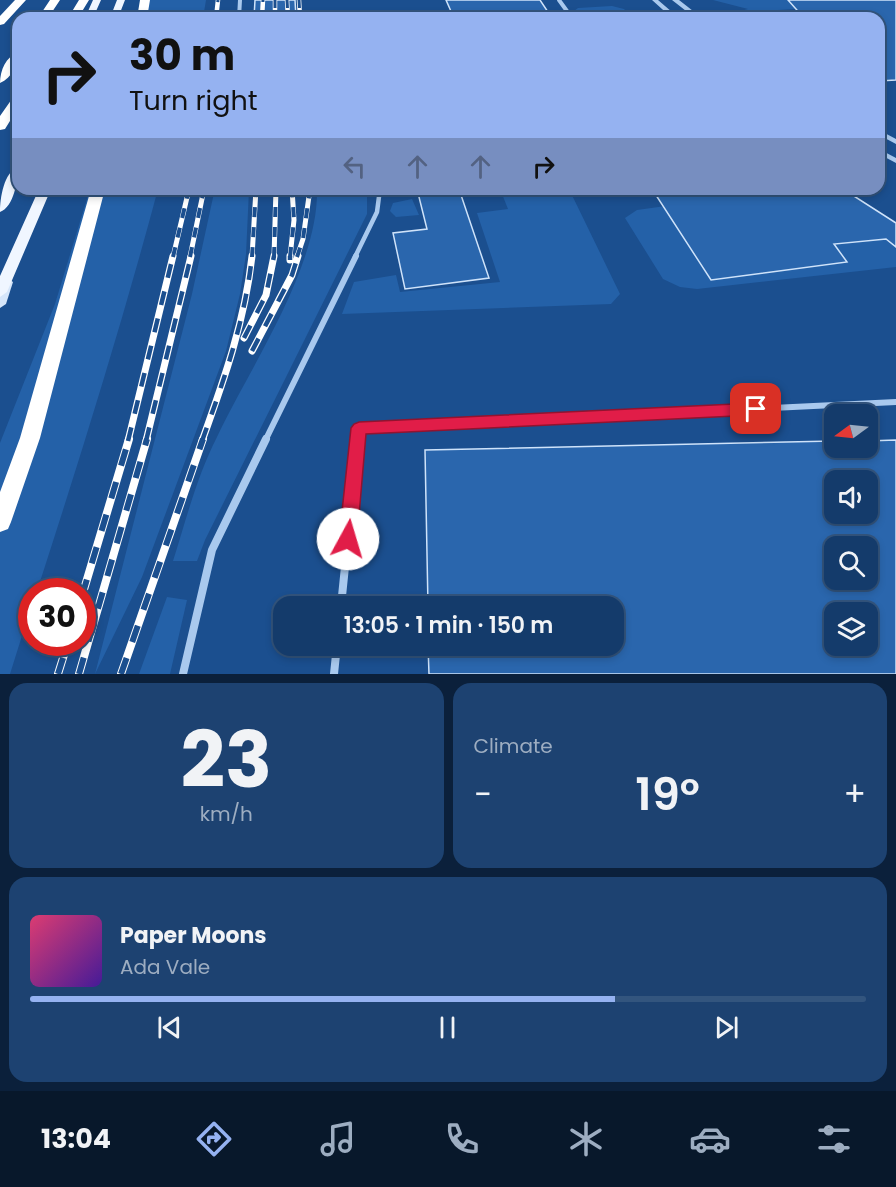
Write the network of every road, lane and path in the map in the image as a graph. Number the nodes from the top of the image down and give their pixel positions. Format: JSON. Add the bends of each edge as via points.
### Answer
{"nodes":[{"id":1,"x":21,"y":0,"type":"edge"},
{"id":2,"x":655,"y":0,"type":"edge"},
{"id":3,"x":675,"y":0,"type":"edge"},
{"id":4,"x":669,"y":12,"type":"edge"},
{"id":5,"x":691,"y":12,"type":"edge"},
{"id":6,"x":0,"y":22,"type":"edge"},
{"id":7,"x":12,"y":63,"type":"edge"},
{"id":8,"x":0,"y":79,"type":"edge"},
{"id":9,"x":12,"y":108,"type":"edge"},
{"id":10,"x":0,"y":126,"type":"edge"},
{"id":11,"x":12,"y":183,"type":"edge"},
{"id":12,"x":42,"y":195,"type":"edge"},
{"id":13,"x":96,"y":195,"type":"edge"},
{"id":14,"x":379,"y":195,"type":"edge"},
{"id":15,"x":0,"y":208,"type":"edge"},
{"id":16,"x":11,"y":268,"type":"junction"},
{"id":17,"x":0,"y":292,"type":"edge"},
{"id":18,"x":0,"y":304,"type":"edge"},
{"id":19,"x":896,"y":402,"type":"edge"},
{"id":20,"x":0,"y":522,"type":"edge"},
{"id":21,"x":342,"y":596,"type":"edge"},
{"id":22,"x":336,"y":656,"type":"edge"},
{"id":23,"x":183,"y":674,"type":"edge"},
{"id":24,"x":334,"y":674,"type":"edge"}],
"edges":[{"from":1,"to":6,"type":"highway"},
{"from":2,"to":4,"type":"street"},
{"from":3,"to":5,"type":"street"},
{"from":7,"to":8,"type":"highway"},
{"from":9,"to":10,"type":"highway"},
{"from":11,"to":15,"type":"main road"},
{"from":12,"to":16,"type":"main road"},
{"from":13,"to":20,"type":"highway","via":[[30,438]]},
{"from":14,"to":23,"type":"street","via":[[377,212],[212,550]]},
{"from":16,"to":17,"type":"main road"},
{"from":16,"to":18,"type":"main road"},
{"from":19,"to":21,"type":"street","via":[[359,428]]},
{"from":22,"to":24,"type":"street"}]}
